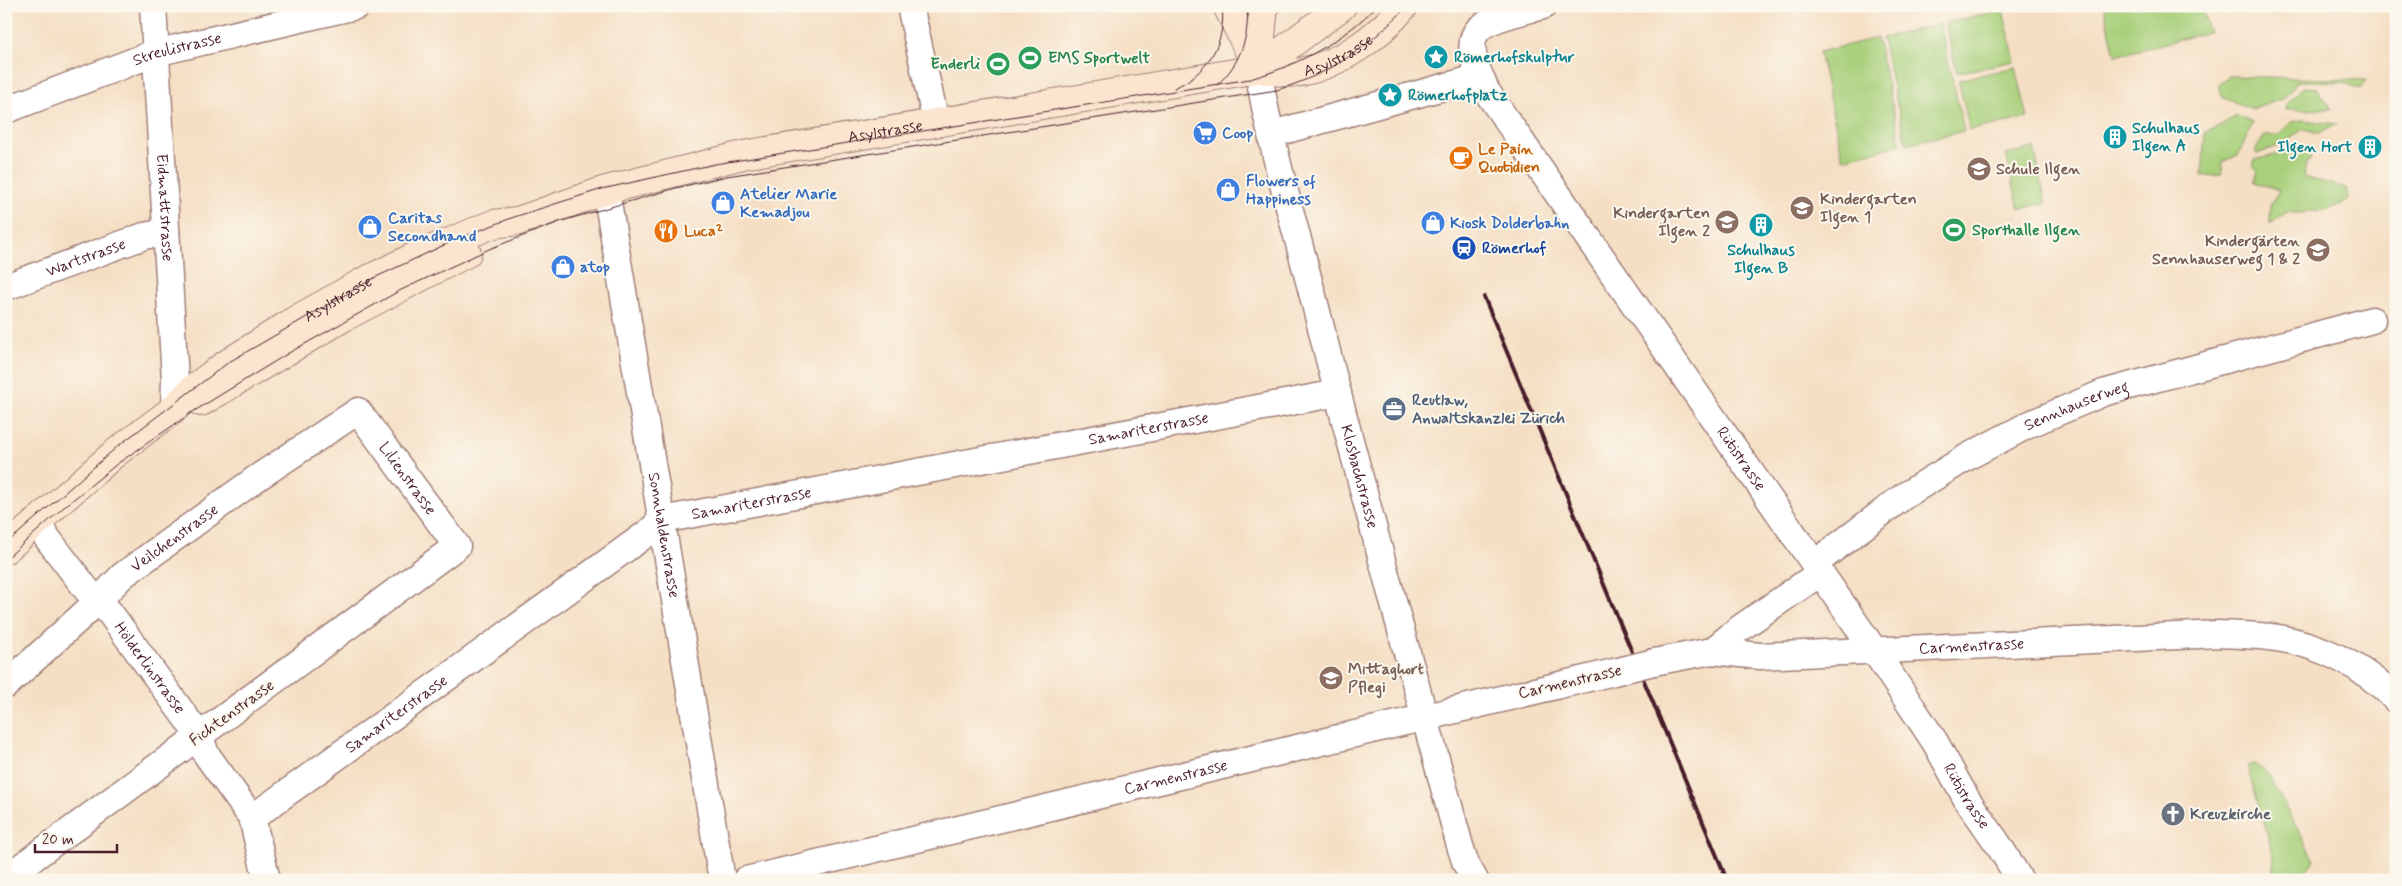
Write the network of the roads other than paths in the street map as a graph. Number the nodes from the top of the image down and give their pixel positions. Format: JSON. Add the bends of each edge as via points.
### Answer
{"nodes":[{"id":1,"x":153,"y":6,"type":"edge"},
{"id":2,"x":356,"y":6,"type":"edge"},
{"id":3,"x":910,"y":6,"type":"edge"},
{"id":4,"x":1227,"y":6,"type":"edge"},
{"id":5,"x":1264,"y":6,"type":"edge"},
{"id":6,"x":1342,"y":6,"type":"edge"},
{"id":7,"x":1404,"y":6,"type":"edge"},
{"id":8,"x":1543,"y":6,"type":"edge"},
{"id":9,"x":155,"y":53,"type":"junction"},
{"id":10,"x":1258,"y":69,"type":"junction"},
{"id":11,"x":1480,"y":77,"type":"junction"},
{"id":12,"x":6,"y":110,"type":"edge"},
{"id":13,"x":936,"y":122,"type":"junction"},
{"id":14,"x":1272,"y":134,"type":"junction"},
{"id":15,"x":606,"y":190,"type":"junction"},
{"id":16,"x":166,"y":232,"type":"junction"},
{"id":17,"x":6,"y":287,"type":"edge"},
{"id":18,"x":2372,"y":320,"type":"dead end"},
{"id":19,"x":1338,"y":393,"type":"junction"},
{"id":20,"x":174,"y":409,"type":"junction"},
{"id":21,"x":358,"y":411,"type":"joint"},
{"id":22,"x":662,"y":520,"type":"junction"},
{"id":23,"x":35,"y":522,"type":"junction"},
{"id":24,"x":6,"y":549,"type":"edge"},
{"id":25,"x":446,"y":554,"type":"joint"},
{"id":26,"x":1817,"y":568,"type":"junction"},
{"id":27,"x":98,"y":601,"type":"junction"},
{"id":28,"x":1874,"y":650,"type":"junction"},
{"id":29,"x":1712,"y":651,"type":"junction"},
{"id":30,"x":6,"y":685,"type":"edge"},
{"id":31,"x":2396,"y":700,"type":"edge"},
{"id":32,"x":1425,"y":717,"type":"junction"},
{"id":33,"x":200,"y":737,"type":"junction"},
{"id":34,"x":252,"y":818,"type":"junction"},
{"id":35,"x":6,"y":878,"type":"edge"},
{"id":36,"x":266,"y":880,"type":"edge"},
{"id":37,"x":722,"y":880,"type":"edge"},
{"id":38,"x":746,"y":880,"type":"edge"},
{"id":39,"x":1475,"y":880,"type":"edge"},
{"id":40,"x":2020,"y":880,"type":"edge"}],
"edges":[{"from":1,"to":9,"type":"street","name":"Eidmattstrasse"},
{"from":2,"to":9,"type":"street","name":"Streulistrasse"},
{"from":3,"to":13,"type":"street"},
{"from":4,"to":10,"type":"main road","name":"Klosbachstrasse"},
{"from":5,"to":10,"type":"main road","name":"Klosbachstrasse"},
{"from":6,"to":10,"type":"main road","name":"Asylstrasse"},
{"from":7,"to":10,"type":"main road","name":"Asylstrasse","via":[[1385,28],[1333,62],[1299,72]]},
{"from":8,"to":11,"type":"street","name":"Rütistrasse","via":[[1484,25],[1474,36],[1473,50]]},
{"from":9,"to":12,"type":"street","name":"Streulistrasse"},
{"from":9,"to":16,"type":"street","name":"Eidmattstrasse"},
{"from":10,"to":13,"type":"main road","name":"Asylstrasse"},
{"from":10,"to":14,"type":"street","name":"Klosbachstrasse"},
{"from":11,"to":14,"type":"street"},
{"from":11,"to":26,"type":"street","name":"Rütistrasse","via":[[1487,92]]},
{"from":13,"to":15,"type":"main road","name":"Asylstrasse","via":[[743,155]]},
{"from":14,"to":19,"type":"street","name":"Klosbachstrasse"},
{"from":15,"to":20,"type":"main road","name":"Asylstrasse","via":[[518,221],[493,224],[416,256],[294,321],[193,389]]},
{"from":15,"to":22,"type":"street","name":"Sonnhaldenstrasse"},
{"from":16,"to":17,"type":"street","name":"Wartstrasse","via":[[144,236]]},
{"from":16,"to":20,"type":"street","name":"Eidmattstrasse"},
{"from":18,"to":26,"type":"street","name":"Sennhauserweg","via":[[2103,393],[2030,424],[1968,456],[1904,496]]},
{"from":19,"to":22,"type":"street","name":"Samariterstrasse"},
{"from":19,"to":32,"type":"street","name":"Klosbachstrasse"},
{"from":20,"to":23,"type":"main road","name":"Asylstrasse","via":[[114,454]]},
{"from":21,"to":25,"type":"street","name":"Lilienstrasse"},
{"from":21,"to":27,"type":"street","name":"Veilchenstrasse","via":[[256,478],[122,576]]},
{"from":22,"to":34,"type":"street","name":"Samariterstrasse"},
{"from":22,"to":37,"type":"street","name":"Sonnhaldenstrasse"},
{"from":23,"to":24,"type":"main road","name":"Asylstrasse"},
{"from":23,"to":27,"type":"street","name":"Hölderlinstrasse"},
{"from":25,"to":33,"type":"street","name":"Fichtenstrasse"},
{"from":26,"to":28,"type":"street","name":"Rütistrasse"},
{"from":26,"to":29,"type":"street","name":"Sennhauserweg"},
{"from":27,"to":30,"type":"street","name":"Veilchenstrasse"},
{"from":27,"to":33,"type":"street","name":"Hölderlinstrasse"},
{"from":28,"to":29,"type":"street","name":"Carmenstrasse","via":[[1760,656]]},
{"from":28,"to":31,"type":"street","name":"Carmenstrasse","via":[[2220,634],[2271,637],[2326,652],[2361,669]]},
{"from":28,"to":40,"type":"street","name":"Rütistrasse","via":[[1936,742],[1966,798]]},
{"from":29,"to":32,"type":"street","name":"Carmenstrasse","bridge":true},
{"from":32,"to":38,"type":"street","name":"Carmenstrasse"},
{"from":32,"to":39,"type":"street","name":"Klosbachstrasse","via":[[1460,846]]},
{"from":33,"to":34,"type":"street","name":"Hölderlinstrasse","via":[[206,754]]},
{"from":33,"to":35,"type":"street","name":"Fichtenstrasse"},
{"from":34,"to":36,"type":"street","name":"Hölderlinstrasse"}]}
